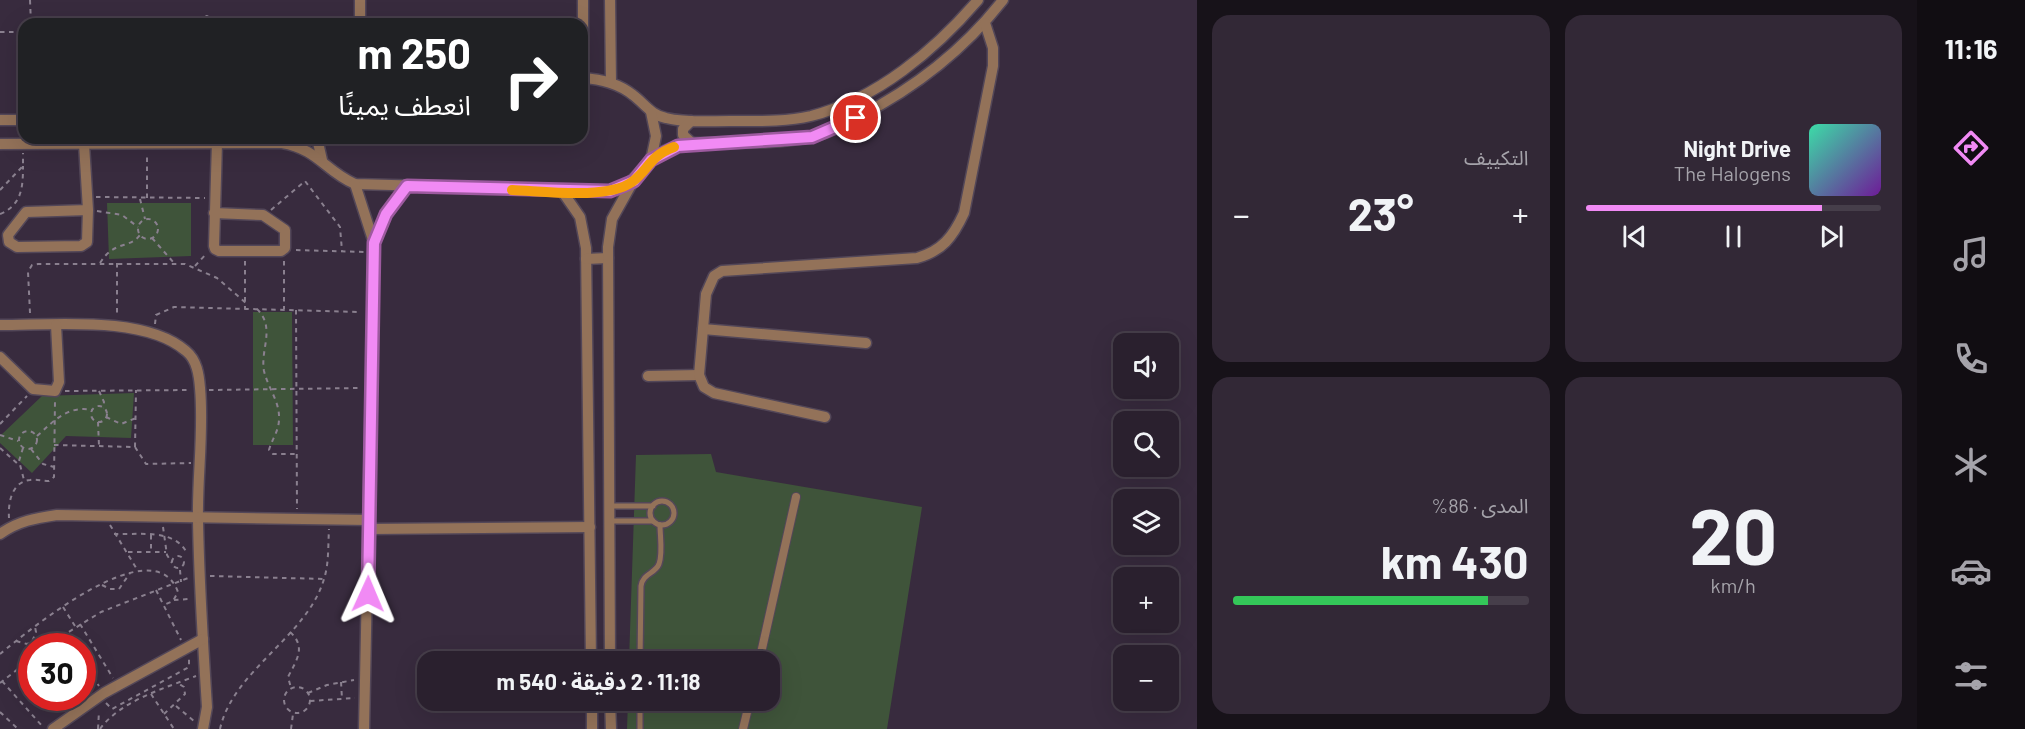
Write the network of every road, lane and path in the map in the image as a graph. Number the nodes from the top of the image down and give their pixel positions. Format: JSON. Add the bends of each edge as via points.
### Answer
{"nodes":[{"id":1,"x":30,"y":0,"type":"edge"},
{"id":2,"x":360,"y":0,"type":"edge"},
{"id":3,"x":583,"y":0,"type":"edge"},
{"id":4,"x":610,"y":0,"type":"edge"},
{"id":5,"x":978,"y":0,"type":"edge"},
{"id":6,"x":1003,"y":0,"type":"edge"},
{"id":7,"x":31,"y":18,"type":"edge"},
{"id":8,"x":360,"y":18,"type":"edge"},
{"id":9,"x":583,"y":18,"type":"edge"},
{"id":10,"x":985,"y":23,"type":"junction"},
{"id":11,"x":18,"y":32,"type":"edge"},
{"id":12,"x":0,"y":33,"type":"edge"},
{"id":13,"x":588,"y":79,"type":"edge"},
{"id":14,"x":611,"y":82,"type":"junction"},
{"id":15,"x":651,"y":112,"type":"junction"},
{"id":16,"x":0,"y":120,"type":"edge"},
{"id":17,"x":18,"y":120,"type":"edge"},
{"id":18,"x":691,"y":121,"type":"junction"},
{"id":19,"x":692,"y":143,"type":"junction"},
{"id":20,"x":0,"y":144,"type":"edge"},
{"id":21,"x":23,"y":144,"type":"junction"},
{"id":22,"x":84,"y":144,"type":"joint"},
{"id":23,"x":147,"y":144,"type":"edge"},
{"id":24,"x":217,"y":144,"type":"edge"},
{"id":25,"x":289,"y":144,"type":"edge"},
{"id":26,"x":318,"y":144,"type":"edge"},
{"id":27,"x":322,"y":160,"type":"junction"},
{"id":28,"x":651,"y":160,"type":"junction"},
{"id":29,"x":23,"y":166,"type":"junction"},
{"id":30,"x":634,"y":181,"type":"junction"},
{"id":31,"x":355,"y":184,"type":"junction"},
{"id":32,"x":407,"y":186,"type":"junction"},
{"id":33,"x":0,"y":190,"type":"edge"},
{"id":34,"x":562,"y":191,"type":"junction"},
{"id":35,"x":87,"y":197,"type":"junction"},
{"id":36,"x":140,"y":198,"type":"junction"},
{"id":37,"x":147,"y":198,"type":"junction"},
{"id":38,"x":214,"y":198,"type":"junction"},
{"id":39,"x":88,"y":210,"type":"junction"},
{"id":40,"x":214,"y":213,"type":"junction"},
{"id":41,"x":0,"y":214,"type":"edge"},
{"id":42,"x":264,"y":215,"type":"junction"},
{"id":43,"x":145,"y":219,"type":"junction"},
{"id":44,"x":138,"y":227,"type":"junction"},
{"id":45,"x":140,"y":235,"type":"junction"},
{"id":46,"x":152,"y":238,"type":"junction"},
{"id":47,"x":214,"y":246,"type":"junction"},
{"id":48,"x":374,"y":248,"type":"junction"},
{"id":49,"x":284,"y":250,"type":"junction"},
{"id":50,"x":245,"y":251,"type":"junction"},
{"id":51,"x":342,"y":251,"type":"junction"},
{"id":52,"x":608,"y":258,"type":"junction"},
{"id":53,"x":586,"y":259,"type":"junction"},
{"id":54,"x":174,"y":262,"type":"junction"},
{"id":55,"x":100,"y":263,"type":"junction"},
{"id":56,"x":117,"y":263,"type":"junction"},
{"id":57,"x":195,"y":266,"type":"junction"},
{"id":58,"x":246,"y":303,"type":"junction"},
{"id":59,"x":245,"y":309,"type":"junction"},
{"id":60,"x":257,"y":309,"type":"junction"},
{"id":61,"x":284,"y":309,"type":"junction"},
{"id":62,"x":296,"y":310,"type":"junction"},
{"id":63,"x":373,"y":313,"type":"junction"},
{"id":64,"x":0,"y":325,"type":"edge"},
{"id":65,"x":30,"y":325,"type":"junction"},
{"id":66,"x":56,"y":325,"type":"junction"},
{"id":67,"x":117,"y":327,"type":"junction"},
{"id":68,"x":703,"y":329,"type":"junction"},
{"id":69,"x":153,"y":333,"type":"junction"},
{"id":70,"x":866,"y":343,"type":"dead end"},
{"id":71,"x":0,"y":357,"type":"edge"},
{"id":72,"x":699,"y":375,"type":"junction"},
{"id":73,"x":648,"y":376,"type":"dead end"},
{"id":74,"x":297,"y":388,"type":"junction"},
{"id":75,"x":371,"y":388,"type":"junction"},
{"id":76,"x":271,"y":389,"type":"junction"},
{"id":77,"x":136,"y":390,"type":"junction"},
{"id":78,"x":200,"y":390,"type":"junction"},
{"id":79,"x":38,"y":391,"type":"junction"},
{"id":80,"x":55,"y":391,"type":"junction"},
{"id":81,"x":99,"y":391,"type":"junction"},
{"id":82,"x":103,"y":408,"type":"junction"},
{"id":83,"x":93,"y":410,"type":"junction"},
{"id":84,"x":106,"y":417,"type":"junction"},
{"id":85,"x":825,"y":417,"type":"dead end"},
{"id":86,"x":136,"y":418,"type":"junction"},
{"id":87,"x":54,"y":421,"type":"junction"},
{"id":88,"x":98,"y":422,"type":"junction"},
{"id":89,"x":0,"y":424,"type":"edge"},
{"id":90,"x":0,"y":435,"type":"edge"},
{"id":91,"x":37,"y":436,"type":"junction"},
{"id":92,"x":18,"y":441,"type":"junction"},
{"id":93,"x":54,"y":445,"type":"junction"},
{"id":94,"x":99,"y":446,"type":"junction"},
{"id":95,"x":135,"y":447,"type":"junction"},
{"id":96,"x":0,"y":448,"type":"edge"},
{"id":97,"x":23,"y":448,"type":"junction"},
{"id":98,"x":31,"y":449,"type":"junction"},
{"id":99,"x":297,"y":454,"type":"junction"},
{"id":100,"x":200,"y":463,"type":"junction"},
{"id":101,"x":19,"y":465,"type":"junction"},
{"id":102,"x":54,"y":467,"type":"junction"},
{"id":103,"x":25,"y":481,"type":"junction"},
{"id":104,"x":796,"y":497,"type":"dead end"},
{"id":105,"x":609,"y":506,"type":"junction"},
{"id":106,"x":653,"y":506,"type":"junction"},
{"id":107,"x":110,"y":517,"type":"junction"},
{"id":108,"x":162,"y":518,"type":"junction"},
{"id":109,"x":198,"y":519,"type":"junction"},
{"id":110,"x":297,"y":520,"type":"junction"},
{"id":111,"x":330,"y":520,"type":"junction"},
{"id":112,"x":653,"y":521,"type":"junction"},
{"id":113,"x":609,"y":522,"type":"junction"},
{"id":114,"x":369,"y":525,"type":"junction"},
{"id":115,"x":660,"y":525,"type":"junction"},
{"id":116,"x":10,"y":527,"type":"junction"},
{"id":117,"x":590,"y":527,"type":"junction"},
{"id":118,"x":0,"y":534,"type":"edge"},
{"id":119,"x":114,"y":534,"type":"junction"},
{"id":120,"x":151,"y":535,"type":"junction"},
{"id":121,"x":164,"y":535,"type":"junction"},
{"id":122,"x":128,"y":552,"type":"junction"},
{"id":123,"x":151,"y":552,"type":"junction"},
{"id":124,"x":166,"y":552,"type":"junction"},
{"id":125,"x":190,"y":560,"type":"dead end"},
{"id":126,"x":172,"y":563,"type":"junction"},
{"id":127,"x":180,"y":569,"type":"junction"},
{"id":128,"x":138,"y":571,"type":"junction"},
{"id":129,"x":196,"y":572,"type":"junction"},
{"id":130,"x":130,"y":573,"type":"junction"},
{"id":131,"x":188,"y":578,"type":"junction"},
{"id":132,"x":324,"y":579,"type":"junction"},
{"id":133,"x":181,"y":582,"type":"junction"},
{"id":134,"x":173,"y":584,"type":"junction"},
{"id":135,"x":102,"y":585,"type":"junction"},
{"id":136,"x":156,"y":590,"type":"junction"},
{"id":137,"x":173,"y":601,"type":"junction"},
{"id":138,"x":201,"y":601,"type":"junction"},
{"id":139,"x":164,"y":605,"type":"junction"},
{"id":140,"x":63,"y":607,"type":"junction"},
{"id":141,"x":80,"y":624,"type":"junction"},
{"id":142,"x":75,"y":626,"type":"junction"},
{"id":143,"x":35,"y":627,"type":"junction"},
{"id":144,"x":289,"y":632,"type":"junction"},
{"id":145,"x":65,"y":633,"type":"edge"},
{"id":146,"x":203,"y":639,"type":"junction"},
{"id":147,"x":16,"y":641,"type":"junction"},
{"id":148,"x":185,"y":649,"type":"junction"},
{"id":149,"x":591,"y":651,"type":"edge"},
{"id":150,"x":610,"y":651,"type":"edge"},
{"id":151,"x":640,"y":651,"type":"edge"},
{"id":152,"x":761,"y":651,"type":"edge"},
{"id":153,"x":0,"y":654,"type":"edge"},
{"id":154,"x":18,"y":669,"type":"edge"},
{"id":155,"x":205,"y":672,"type":"junction"},
{"id":156,"x":1,"y":682,"type":"edge"},
{"id":157,"x":96,"y":682,"type":"edge"},
{"id":158,"x":177,"y":684,"type":"junction"},
{"id":159,"x":118,"y":685,"type":"junction"},
{"id":160,"x":291,"y":688,"type":"junction"},
{"id":161,"x":104,"y":693,"type":"junction"},
{"id":162,"x":308,"y":693,"type":"junction"},
{"id":163,"x":151,"y":694,"type":"junction"},
{"id":164,"x":366,"y":698,"type":"junction"},
{"id":165,"x":342,"y":699,"type":"junction"},
{"id":166,"x":310,"y":701,"type":"junction"},
{"id":167,"x":176,"y":706,"type":"junction"},
{"id":168,"x":592,"y":711,"type":"edge"},
{"id":169,"x":610,"y":711,"type":"edge"},
{"id":170,"x":640,"y":711,"type":"edge"},
{"id":171,"x":747,"y":711,"type":"edge"},
{"id":172,"x":0,"y":712,"type":"edge"},
{"id":173,"x":293,"y":713,"type":"junction"},
{"id":174,"x":164,"y":714,"type":"junction"},
{"id":175,"x":200,"y":727,"type":"edge"},
{"id":176,"x":18,"y":729,"type":"edge"},
{"id":177,"x":45,"y":729,"type":"edge"},
{"id":178,"x":53,"y":729,"type":"edge"},
{"id":179,"x":99,"y":729,"type":"edge"},
{"id":180,"x":174,"y":729,"type":"edge"},
{"id":181,"x":220,"y":729,"type":"edge"},
{"id":182,"x":291,"y":729,"type":"edge"},
{"id":183,"x":364,"y":729,"type":"edge"},
{"id":184,"x":592,"y":729,"type":"edge"},
{"id":185,"x":611,"y":729,"type":"edge"},
{"id":186,"x":640,"y":729,"type":"edge"},
{"id":187,"x":743,"y":729,"type":"edge"}],
"edges":[{"from":1,"to":7,"type":"path"},
{"from":2,"to":8,"type":"street"},
{"from":3,"to":9,"type":"street"},
{"from":4,"to":14,"type":"street"},
{"from":5,"to":18,"type":"street","via":[[918,58],[876,88],[829,110],[766,122]]},
{"from":6,"to":10,"type":"street"},
{"from":10,"to":19,"type":"street","via":[[913,86],[835,129],[789,140]]},
{"from":10,"to":68,"type":"street","via":[[993,48],[993,66],[964,213],[945,245],[933,254],[917,258],[722,270],[709,284]]},
{"from":11,"to":12,"type":"path"},
{"from":13,"to":14,"type":"street"},
{"from":14,"to":15,"type":"street"},
{"from":15,"to":18,"type":"street"},
{"from":15,"to":28,"type":"street","via":[[656,136]]},
{"from":16,"to":17,"type":"street"},
{"from":18,"to":19,"type":"street","via":[[683,135]]},
{"from":19,"to":28,"type":"street","via":[[664,151]]},
{"from":20,"to":21,"type":"street"},
{"from":21,"to":22,"type":"street"},
{"from":21,"to":29,"type":"path"},
{"from":22,"to":35,"type":"street"},
{"from":23,"to":37,"type":"path"},
{"from":24,"to":38,"type":"street"},
{"from":25,"to":27,"type":"street","via":[[309,150]]},
{"from":26,"to":27,"type":"street"},
{"from":27,"to":31,"type":"street"},
{"from":28,"to":30,"type":"street"},
{"from":29,"to":33,"type":"path"},
{"from":29,"to":41,"type":"path","via":[[21,195],[9,211]]},
{"from":30,"to":34,"type":"street","via":[[610,191]]},
{"from":30,"to":52,"type":"street","via":[[612,219]]},
{"from":31,"to":32,"type":"street"},
{"from":31,"to":48,"type":"street"},
{"from":32,"to":34,"type":"street"},
{"from":32,"to":48,"type":"street","via":[[386,214]]},
{"from":34,"to":53,"type":"street","via":[[580,217]]},
{"from":35,"to":36,"type":"path"},
{"from":35,"to":39,"type":"street"},
{"from":36,"to":37,"type":"path"},
{"from":36,"to":43,"type":"path"},
{"from":37,"to":38,"type":"path"},
{"from":38,"to":40,"type":"street"},
{"from":39,"to":39,"type":"street","via":[[85,245],[17,247],[9,242],[8,235],[26,212]]},
{"from":39,"to":44,"type":"path","via":[[114,212]]},
{"from":40,"to":42,"type":"street"},
{"from":40,"to":47,"type":"street"},
{"from":42,"to":49,"type":"street","via":[[285,230]]},
{"from":42,"to":51,"type":"path","via":[[305,181],[340,227]]},
{"from":43,"to":44,"type":"path"},
{"from":43,"to":46,"type":"path","via":[[158,225]]},
{"from":44,"to":45,"type":"path"},
{"from":45,"to":46,"type":"path"},
{"from":45,"to":55,"type":"path","via":[[110,249]]},
{"from":46,"to":54,"type":"path"},
{"from":47,"to":50,"type":"street","via":[[217,250]]},
{"from":47,"to":57,"type":"path"},
{"from":48,"to":51,"type":"path"},
{"from":48,"to":63,"type":"street"},
{"from":49,"to":50,"type":"street"},
{"from":49,"to":51,"type":"path"},
{"from":49,"to":61,"type":"path"},
{"from":50,"to":58,"type":"path"},
{"from":52,"to":53,"type":"street"},
{"from":52,"to":105,"type":"street"},
{"from":53,"to":117,"type":"street"},
{"from":54,"to":56,"type":"path"},
{"from":54,"to":57,"type":"path"},
{"from":55,"to":56,"type":"path"},
{"from":55,"to":65,"type":"path","via":[[32,265],[28,272]]},
{"from":56,"to":67,"type":"path"},
{"from":57,"to":58,"type":"path","via":[[228,285]]},
{"from":58,"to":59,"type":"path"},
{"from":59,"to":60,"type":"path"},
{"from":59,"to":69,"type":"path","via":[[168,309],[156,315]]},
{"from":60,"to":61,"type":"path"},
{"from":60,"to":76,"type":"path","via":[[268,332],[264,369]]},
{"from":61,"to":62,"type":"path"},
{"from":62,"to":63,"type":"path"},
{"from":62,"to":74,"type":"path"},
{"from":63,"to":75,"type":"street"},
{"from":64,"to":65,"type":"street"},
{"from":65,"to":66,"type":"street"},
{"from":66,"to":67,"type":"street"},
{"from":66,"to":80,"type":"street","via":[[59,386]]},
{"from":67,"to":69,"type":"street"},
{"from":68,"to":70,"type":"street"},
{"from":68,"to":72,"type":"street"},
{"from":69,"to":78,"type":"street","via":[[170,339],[189,353],[195,362]]},
{"from":71,"to":79,"type":"street"},
{"from":72,"to":73,"type":"street"},
{"from":72,"to":85,"type":"street","via":[[704,387],[714,393]]},
{"from":74,"to":75,"type":"path"},
{"from":74,"to":76,"type":"path"},
{"from":74,"to":99,"type":"path"},
{"from":75,"to":114,"type":"street"},
{"from":76,"to":78,"type":"path"},
{"from":76,"to":99,"type":"path","via":[[279,419],[269,450],[273,454]]},
{"from":77,"to":78,"type":"path"},
{"from":77,"to":81,"type":"path"},
{"from":77,"to":86,"type":"path"},
{"from":78,"to":100,"type":"street"},
{"from":79,"to":80,"type":"street"},
{"from":79,"to":89,"type":"path","via":[[28,395]]},
{"from":80,"to":81,"type":"path"},
{"from":80,"to":87,"type":"path"},
{"from":81,"to":82,"type":"path"},
{"from":82,"to":83,"type":"path"},
{"from":82,"to":84,"type":"path"},
{"from":83,"to":87,"type":"path","via":[[72,409]]},
{"from":83,"to":88,"type":"path","via":[[91,416]]},
{"from":84,"to":86,"type":"path","via":[[121,424]]},
{"from":84,"to":88,"type":"path"},
{"from":86,"to":95,"type":"path"},
{"from":87,"to":91,"type":"path"},
{"from":87,"to":93,"type":"path"},
{"from":88,"to":94,"type":"path"},
{"from":90,"to":92,"type":"path"},
{"from":91,"to":92,"type":"path","via":[[26,431]]},
{"from":91,"to":98,"type":"path","via":[[37,444]]},
{"from":92,"to":97,"type":"path"},
{"from":93,"to":94,"type":"path"},
{"from":93,"to":102,"type":"path"},
{"from":94,"to":95,"type":"path"},
{"from":95,"to":100,"type":"path","via":[[146,464]]},
{"from":96,"to":101,"type":"path"},
{"from":97,"to":98,"type":"path"},
{"from":97,"to":101,"type":"path"},
{"from":98,"to":102,"type":"path","via":[[43,464]]},
{"from":99,"to":110,"type":"path"},
{"from":100,"to":109,"type":"street"},
{"from":101,"to":103,"type":"path"},
{"from":102,"to":103,"type":"path","via":[[54,477],[49,481]]},
{"from":103,"to":116,"type":"path","via":[[9,498]]},
{"from":104,"to":152,"type":"street"},
{"from":105,"to":106,"type":"lane"},
{"from":105,"to":113,"type":"street"},
{"from":106,"to":112,"type":"lane"},
{"from":106,"to":115,"type":"lane","via":[[663,501],[673,507],[673,518]]},
{"from":107,"to":108,"type":"street"},
{"from":107,"to":116,"type":"street","via":[[57,515],[33,518]]},
{"from":107,"to":119,"type":"path"},
{"from":108,"to":109,"type":"street"},
{"from":108,"to":121,"type":"path"},
{"from":109,"to":110,"type":"street"},
{"from":109,"to":129,"type":"street"},
{"from":110,"to":111,"type":"street"},
{"from":111,"to":114,"type":"street"},
{"from":111,"to":132,"type":"path"},
{"from":112,"to":113,"type":"lane"},
{"from":112,"to":115,"type":"lane"},
{"from":113,"to":150,"type":"street"},
{"from":114,"to":117,"type":"street"},
{"from":114,"to":164,"type":"street"},
{"from":115,"to":151,"type":"lane","via":[[660,562],[645,576],[641,586]]},
{"from":116,"to":118,"type":"street"},
{"from":117,"to":149,"type":"street"},
{"from":119,"to":120,"type":"path"},
{"from":119,"to":122,"type":"path"},
{"from":120,"to":121,"type":"path"},
{"from":120,"to":123,"type":"path"},
{"from":121,"to":124,"type":"path"},
{"from":121,"to":125,"type":"path","via":[[181,543]]},
{"from":122,"to":123,"type":"path"},
{"from":122,"to":128,"type":"path"},
{"from":123,"to":124,"type":"path"},
{"from":124,"to":126,"type":"path"},
{"from":126,"to":127,"type":"path"},
{"from":126,"to":127,"type":"path","via":[[174,557],[181,556],[185,561]]},
{"from":127,"to":133,"type":"path"},
{"from":128,"to":130,"type":"path"},
{"from":128,"to":134,"type":"path","via":[[161,572]]},
{"from":129,"to":131,"type":"path"},
{"from":129,"to":131,"type":"path"},
{"from":129,"to":132,"type":"path"},
{"from":129,"to":138,"type":"street"},
{"from":130,"to":135,"type":"path"},
{"from":130,"to":135,"type":"path","via":[[119,589],[110,590]]},
{"from":131,"to":133,"type":"path"},
{"from":132,"to":144,"type":"path","via":[[310,607]]},
{"from":133,"to":134,"type":"path"},
{"from":134,"to":136,"type":"path"},
{"from":134,"to":137,"type":"path","via":[[178,592]]},
{"from":135,"to":140,"type":"path"},
{"from":136,"to":139,"type":"path"},
{"from":136,"to":141,"type":"path"},
{"from":137,"to":138,"type":"path"},
{"from":137,"to":139,"type":"path"},
{"from":138,"to":146,"type":"street"},
{"from":139,"to":148,"type":"path"},
{"from":140,"to":142,"type":"path"},
{"from":140,"to":143,"type":"path"},
{"from":141,"to":142,"type":"path"},
{"from":141,"to":159,"type":"path"},
{"from":142,"to":145,"type":"path"},
{"from":143,"to":147,"type":"path"},
{"from":143,"to":147,"type":"path","via":[[32,642]]},
{"from":144,"to":160,"type":"path","via":[[300,651],[288,677]]},
{"from":144,"to":181,"type":"path","via":[[229,704]]},
{"from":146,"to":148,"type":"street"},
{"from":146,"to":155,"type":"street"},
{"from":147,"to":153,"type":"path"},
{"from":148,"to":159,"type":"street"},
{"from":148,"to":179,"type":"path","via":[[189,667],[112,709],[104,703],[98,706]]},
{"from":154,"to":156,"type":"path"},
{"from":155,"to":158,"type":"path"},
{"from":155,"to":175,"type":"street","via":[[207,707]]},
{"from":156,"to":177,"type":"path"},
{"from":157,"to":161,"type":"path"},
{"from":158,"to":163,"type":"path"},
{"from":158,"to":167,"type":"path","via":[[185,690]]},
{"from":159,"to":161,"type":"street"},
{"from":160,"to":162,"type":"path"},
{"from":160,"to":173,"type":"path","via":[[286,692],[285,705]]},
{"from":161,"to":178,"type":"street"},
{"from":162,"to":165,"type":"path","via":[[341,682]]},
{"from":162,"to":166,"type":"path"},
{"from":163,"to":174,"type":"path"},
{"from":163,"to":179,"type":"path","via":[[109,718]]},
{"from":164,"to":165,"type":"path"},
{"from":164,"to":183,"type":"street"},
{"from":165,"to":166,"type":"path"},
{"from":166,"to":173,"type":"path","via":[[305,711]]},
{"from":167,"to":174,"type":"path"},
{"from":167,"to":175,"type":"path"},
{"from":168,"to":184,"type":"street"},
{"from":169,"to":185,"type":"street"},
{"from":170,"to":186,"type":"lane"},
{"from":171,"to":187,"type":"street"},
{"from":172,"to":176,"type":"path"},
{"from":173,"to":182,"type":"path"},
{"from":174,"to":180,"type":"path"}]}
